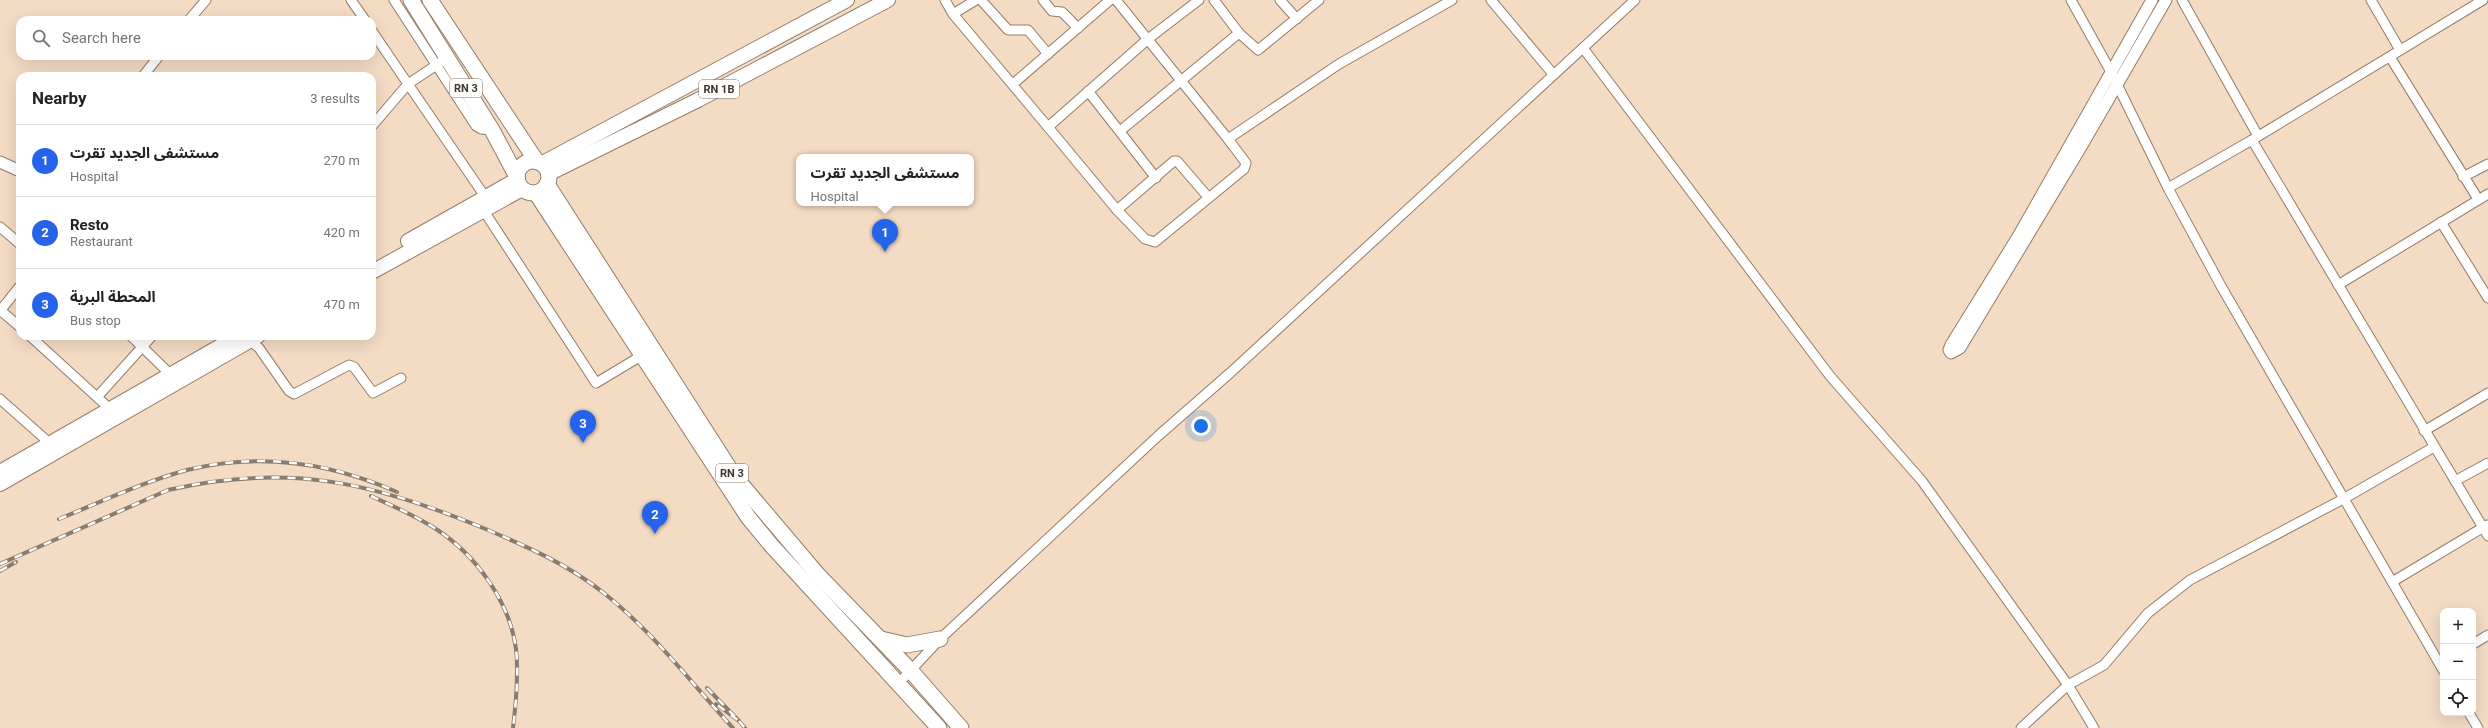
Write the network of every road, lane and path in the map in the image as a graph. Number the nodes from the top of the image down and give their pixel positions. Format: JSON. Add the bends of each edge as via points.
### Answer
{"nodes":[{"id":1,"x":206,"y":0,"type":"edge"},
{"id":2,"x":351,"y":0,"type":"edge"},
{"id":3,"x":394,"y":0,"type":"edge"},
{"id":4,"x":411,"y":0,"type":"edge"},
{"id":5,"x":430,"y":0,"type":"edge"},
{"id":6,"x":847,"y":0,"type":"edge"},
{"id":7,"x":888,"y":0,"type":"edge"},
{"id":8,"x":945,"y":0,"type":"edge"},
{"id":9,"x":976,"y":0,"type":"edge"},
{"id":10,"x":981,"y":0,"type":"edge"},
{"id":11,"x":1043,"y":0,"type":"edge"},
{"id":12,"x":1110,"y":0,"type":"edge"},
{"id":13,"x":1116,"y":0,"type":"edge"},
{"id":14,"x":1199,"y":0,"type":"edge"},
{"id":15,"x":1214,"y":0,"type":"edge"},
{"id":16,"x":1280,"y":0,"type":"edge"},
{"id":17,"x":1319,"y":0,"type":"edge"},
{"id":18,"x":1452,"y":0,"type":"edge"},
{"id":19,"x":1491,"y":0,"type":"edge"},
{"id":20,"x":1635,"y":0,"type":"edge"},
{"id":21,"x":2071,"y":0,"type":"edge"},
{"id":22,"x":2152,"y":0,"type":"edge"},
{"id":23,"x":2166,"y":0,"type":"edge"},
{"id":24,"x":2182,"y":0,"type":"edge"},
{"id":25,"x":2371,"y":0,"type":"edge"},
{"id":26,"x":2483,"y":0,"type":"edge"},
{"id":27,"x":953,"y":14,"type":"junction"},
{"id":28,"x":192,"y":16,"type":"edge"},
{"id":29,"x":362,"y":16,"type":"edge"},
{"id":30,"x":1297,"y":19,"type":"junction"},
{"id":31,"x":1078,"y":28,"type":"junction"},
{"id":32,"x":1239,"y":33,"type":"junction"},
{"id":33,"x":376,"y":37,"type":"edge"},
{"id":34,"x":1148,"y":40,"type":"junction"},
{"id":35,"x":1583,"y":48,"type":"junction"},
{"id":36,"x":2400,"y":50,"type":"junction"},
{"id":37,"x":1048,"y":54,"type":"junction"},
{"id":38,"x":2390,"y":57,"type":"junction"},
{"id":39,"x":156,"y":60,"type":"edge"},
{"id":40,"x":442,"y":62,"type":"junction"},
{"id":41,"x":146,"y":72,"type":"edge"},
{"id":42,"x":2111,"y":72,"type":"junction"},
{"id":43,"x":1553,"y":74,"type":"junction"},
{"id":44,"x":1181,"y":80,"type":"junction"},
{"id":45,"x":408,"y":84,"type":"junction"},
{"id":46,"x":1013,"y":84,"type":"junction"},
{"id":47,"x":2116,"y":85,"type":"junction"},
{"id":48,"x":1088,"y":91,"type":"junction"},
{"id":49,"x":376,"y":121,"type":"edge"},
{"id":50,"x":1048,"y":127,"type":"junction"},
{"id":51,"x":1120,"y":131,"type":"junction"},
{"id":52,"x":2255,"y":138,"type":"junction"},
{"id":53,"x":1228,"y":139,"type":"junction"},
{"id":54,"x":0,"y":162,"type":"edge"},
{"id":55,"x":2488,"y":164,"type":"edge"},
{"id":56,"x":16,"y":169,"type":"edge"},
{"id":57,"x":2463,"y":177,"type":"junction"},
{"id":58,"x":533,"y":178,"type":"junction"},
{"id":59,"x":1156,"y":178,"type":"junction"},
{"id":60,"x":2168,"y":188,"type":"junction"},
{"id":61,"x":2488,"y":194,"type":"edge"},
{"id":62,"x":1208,"y":197,"type":"junction"},
{"id":63,"x":2478,"y":199,"type":"junction"},
{"id":64,"x":485,"y":204,"type":"junction"},
{"id":65,"x":1117,"y":210,"type":"junction"},
{"id":66,"x":2441,"y":222,"type":"junction"},
{"id":67,"x":0,"y":227,"type":"edge"},
{"id":68,"x":16,"y":241,"type":"edge"},
{"id":69,"x":418,"y":241,"type":"junction"},
{"id":70,"x":376,"y":259,"type":"edge"},
{"id":71,"x":376,"y":269,"type":"edge"},
{"id":72,"x":2338,"y":285,"type":"junction"},
{"id":73,"x":16,"y":291,"type":"edge"},
{"id":74,"x":2487,"y":296,"type":"edge"},
{"id":75,"x":0,"y":310,"type":"edge"},
{"id":76,"x":16,"y":324,"type":"edge"},
{"id":77,"x":35,"y":340,"type":"edge"},
{"id":78,"x":136,"y":340,"type":"edge"},
{"id":79,"x":148,"y":340,"type":"edge"},
{"id":80,"x":241,"y":340,"type":"edge"},
{"id":81,"x":242,"y":340,"type":"edge"},
{"id":82,"x":250,"y":340,"type":"edge"},
{"id":83,"x":143,"y":346,"type":"junction"},
{"id":84,"x":647,"y":353,"type":"junction"},
{"id":85,"x":170,"y":374,"type":"junction"},
{"id":86,"x":401,"y":378,"type":"dead end"},
{"id":87,"x":2488,"y":393,"type":"edge"},
{"id":88,"x":98,"y":396,"type":"junction"},
{"id":89,"x":0,"y":399,"type":"edge"},
{"id":90,"x":110,"y":409,"type":"junction"},
{"id":91,"x":2424,"y":431,"type":"junction"},
{"id":92,"x":55,"y":447,"type":"junction"},
{"id":93,"x":2434,"y":447,"type":"junction"},
{"id":94,"x":2488,"y":463,"type":"edge"},
{"id":95,"x":0,"y":472,"type":"edge"},
{"id":96,"x":2455,"y":481,"type":"junction"},
{"id":97,"x":0,"y":484,"type":"edge"},
{"id":98,"x":2345,"y":498,"type":"junction"},
{"id":99,"x":2486,"y":526,"type":"edge"},
{"id":100,"x":2488,"y":536,"type":"edge"},
{"id":101,"x":2392,"y":582,"type":"junction"},
{"id":102,"x":2488,"y":635,"type":"edge"},
{"id":103,"x":879,"y":639,"type":"junction"},
{"id":104,"x":940,"y":639,"type":"junction"},
{"id":105,"x":2476,"y":642,"type":"edge"},
{"id":106,"x":2440,"y":662,"type":"edge"},
{"id":107,"x":910,"y":671,"type":"junction"},
{"id":108,"x":898,"y":684,"type":"junction"},
{"id":109,"x":2068,"y":684,"type":"junction"},
{"id":110,"x":2471,"y":716,"type":"edge"},
{"id":111,"x":939,"y":728,"type":"edge"},
{"id":112,"x":961,"y":728,"type":"edge"},
{"id":113,"x":2021,"y":728,"type":"edge"},
{"id":114,"x":2094,"y":728,"type":"edge"},
{"id":115,"x":2478,"y":728,"type":"edge"}],
"edges":[{"from":1,"to":28,"type":"street"},
{"from":2,"to":29,"type":"street"},
{"from":3,"to":40,"type":"street"},
{"from":4,"to":40,"type":"highway","number":"RN 3"},
{"from":5,"to":58,"type":"highway","number":"RN 3"},
{"from":6,"to":58,"type":"main road","number":"RN 1B"},
{"from":7,"to":58,"type":"main road","number":"RN 1B","via":[[698,100]]},
{"from":8,"to":27,"type":"street"},
{"from":9,"to":27,"type":"street"},
{"from":10,"to":37,"type":"street","via":[[1008,30],[1028,30]]},
{"from":11,"to":31,"type":"street","via":[[1052,10],[1062,12]]},
{"from":12,"to":31,"type":"street"},
{"from":13,"to":34,"type":"street"},
{"from":14,"to":34,"type":"street"},
{"from":15,"to":32,"type":"street"},
{"from":16,"to":30,"type":"street"},
{"from":17,"to":30,"type":"street"},
{"from":18,"to":53,"type":"street","via":[[1338,64]]},
{"from":19,"to":43,"type":"street"},
{"from":20,"to":35,"type":"street"},
{"from":21,"to":42,"type":"street"},
{"from":22,"to":42,"type":"street"},
{"from":23,"to":47,"type":"street"},
{"from":24,"to":52,"type":"street"},
{"from":25,"to":36,"type":"street"},
{"from":26,"to":36,"type":"street"},
{"from":27,"to":46,"type":"street"},
{"from":30,"to":32,"type":"street","via":[[1258,50]]},
{"from":31,"to":37,"type":"street"},
{"from":32,"to":44,"type":"street"},
{"from":33,"to":45,"type":"street"},
{"from":34,"to":44,"type":"street"},
{"from":34,"to":48,"type":"street"},
{"from":35,"to":43,"type":"street"},
{"from":35,"to":109,"type":"street","via":[[1830,376],[1922,481]]},
{"from":36,"to":38,"type":"street"},
{"from":37,"to":46,"type":"street"},
{"from":38,"to":52,"type":"street"},
{"from":38,"to":57,"type":"street"},
{"from":39,"to":41,"type":"street"},
{"from":40,"to":45,"type":"street"},
{"from":40,"to":58,"type":"highway","number":"RN 3","via":[[492,130]]},
{"from":42,"to":47,"type":"street"},
{"from":42,"to":47,"type":"street","via":[[2023,228],[1951,345],[1951,353],[1960,348]]},
{"from":43,"to":104,"type":"street"},
{"from":44,"to":51,"type":"street"},
{"from":44,"to":53,"type":"street"},
{"from":45,"to":49,"type":"street"},
{"from":45,"to":64,"type":"street"},
{"from":46,"to":50,"type":"street"},
{"from":47,"to":60,"type":"street"},
{"from":48,"to":50,"type":"street"},
{"from":48,"to":51,"type":"street"},
{"from":50,"to":65,"type":"street"},
{"from":51,"to":59,"type":"street"},
{"from":52,"to":60,"type":"street"},
{"from":52,"to":72,"type":"street"},
{"from":53,"to":62,"type":"street","via":[[1246,163],[1245,166]]},
{"from":54,"to":56,"type":"street"},
{"from":55,"to":57,"type":"street"},
{"from":57,"to":63,"type":"street"},
{"from":58,"to":64,"type":"main road"},
{"from":58,"to":84,"type":"highway","number":"RN 3"},
{"from":59,"to":62,"type":"street","via":[[1177,161]]},
{"from":59,"to":65,"type":"street"},
{"from":60,"to":98,"type":"street","via":[[2221,286]]},
{"from":61,"to":63,"type":"street"},
{"from":62,"to":65,"type":"street","via":[[1155,242],[1145,239]]},
{"from":63,"to":66,"type":"street"},
{"from":64,"to":69,"type":"main road"},
{"from":64,"to":84,"type":"street","via":[[596,383]]},
{"from":66,"to":72,"type":"street"},
{"from":66,"to":74,"type":"street"},
{"from":67,"to":68,"type":"street"},
{"from":69,"to":70,"type":"main road"},
{"from":69,"to":71,"type":"main road"},
{"from":72,"to":91,"type":"street"},
{"from":73,"to":75,"type":"street"},
{"from":75,"to":76,"type":"street"},
{"from":77,"to":88,"type":"street"},
{"from":78,"to":83,"type":"street"},
{"from":79,"to":83,"type":"street"},
{"from":80,"to":85,"type":"main road"},
{"from":81,"to":92,"type":"main road"},
{"from":82,"to":86,"type":"street","via":[[294,394],[349,365],[354,367],[373,393]]},
{"from":83,"to":85,"type":"street"},
{"from":83,"to":88,"type":"street"},
{"from":84,"to":103,"type":"highway","number":"RN 3","via":[[756,504],[813,570]]},
{"from":84,"to":108,"type":"highway","number":"RN 3","via":[[716,471],[748,516]]},
{"from":85,"to":90,"type":"main road"},
{"from":87,"to":91,"type":"street"},
{"from":88,"to":90,"type":"street"},
{"from":89,"to":92,"type":"street"},
{"from":90,"to":92,"type":"main road"},
{"from":91,"to":93,"type":"street"},
{"from":92,"to":95,"type":"main road"},
{"from":92,"to":97,"type":"main road"},
{"from":93,"to":96,"type":"street"},
{"from":93,"to":98,"type":"street"},
{"from":94,"to":96,"type":"street"},
{"from":96,"to":99,"type":"street"},
{"from":98,"to":101,"type":"street"},
{"from":98,"to":109,"type":"street","via":[[2190,580],[2148,613],[2104,666]]},
{"from":99,"to":100,"type":"street"},
{"from":99,"to":101,"type":"street"},
{"from":101,"to":106,"type":"street"},
{"from":102,"to":105,"type":"street"},
{"from":103,"to":104,"type":"highway","via":[[907,645]]},
{"from":103,"to":107,"type":"highway","number":"RN 3"},
{"from":104,"to":107,"type":"street"},
{"from":107,"to":108,"type":"street"},
{"from":107,"to":112,"type":"highway","number":"RN 3"},
{"from":108,"to":111,"type":"highway","number":"RN 3"},
{"from":109,"to":113,"type":"street"},
{"from":109,"to":114,"type":"street"},
{"from":110,"to":115,"type":"street"}]}
